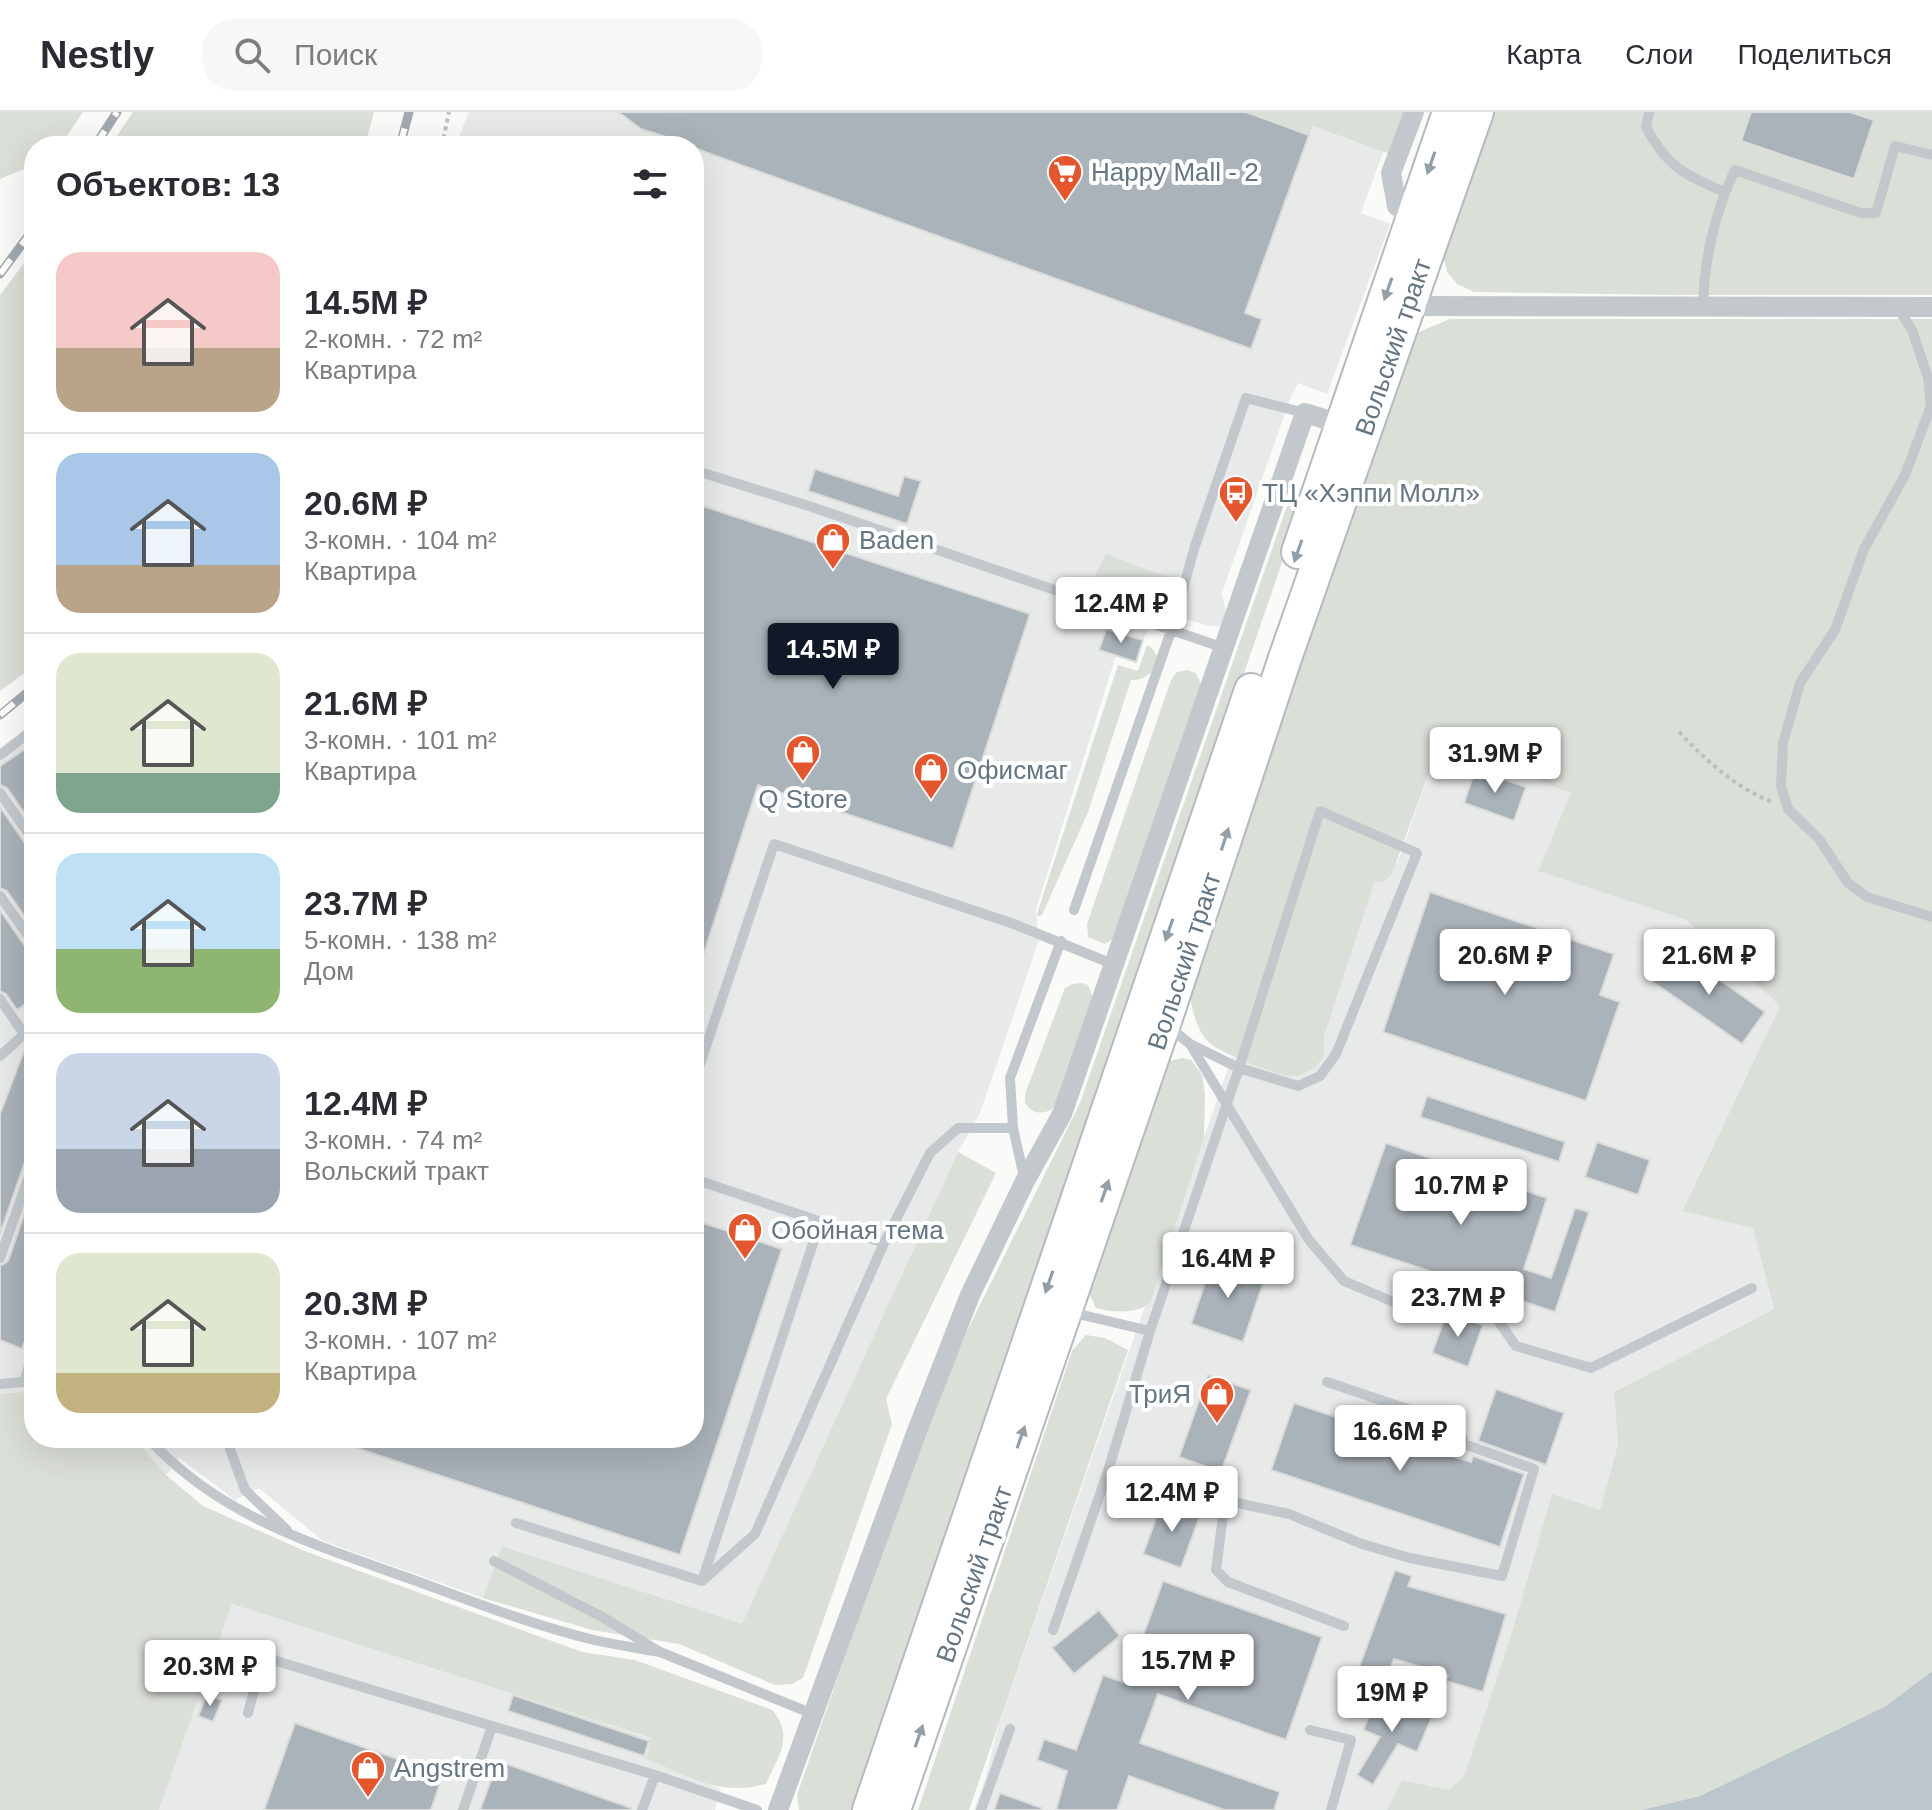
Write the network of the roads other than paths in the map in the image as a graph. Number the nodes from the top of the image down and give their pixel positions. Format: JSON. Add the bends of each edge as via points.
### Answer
{"nodes":[{"id":1,"x":1414,"y":112,"type":"edge"},
{"id":2,"x":1449,"y":112,"type":"edge"},
{"id":3,"x":1477,"y":112,"type":"edge"},
{"id":4,"x":1649,"y":112,"type":"edge"},
{"id":5,"x":1932,"y":155,"type":"edge"},
{"id":6,"x":1724,"y":192,"type":"junction"},
{"id":7,"x":1413,"y":215,"type":"junction"},
{"id":8,"x":1409,"y":306,"type":"junction"},
{"id":9,"x":1703,"y":306,"type":"junction"},
{"id":10,"x":1897,"y":307,"type":"junction"},
{"id":11,"x":1932,"y":307,"type":"edge"},
{"id":12,"x":1932,"y":405,"type":"edge"},
{"id":13,"x":1305,"y":413,"type":"junction"},
{"id":14,"x":1341,"y":424,"type":"junction"},
{"id":15,"x":704,"y":473,"type":"edge"},
{"id":16,"x":1172,"y":628,"type":"junction"},
{"id":17,"x":1224,"y":648,"type":"junction"},
{"id":18,"x":24,"y":737,"type":"edge"},
{"id":19,"x":0,"y":755,"type":"edge"},
{"id":20,"x":0,"y":793,"type":"edge"},
{"id":21,"x":24,"y":827,"type":"edge"},
{"id":22,"x":0,"y":896,"type":"edge"},
{"id":23,"x":1074,"y":910,"type":"dead end"},
{"id":24,"x":1932,"y":917,"type":"edge"},
{"id":25,"x":24,"y":930,"type":"edge"},
{"id":26,"x":1061,"y":941,"type":"junction"},
{"id":27,"x":1115,"y":965,"type":"junction"},
{"id":28,"x":0,"y":999,"type":"edge"},
{"id":29,"x":1164,"y":1024,"type":"junction"},
{"id":30,"x":24,"y":1034,"type":"joint"},
{"id":31,"x":1190,"y":1044,"type":"junction"},
{"id":32,"x":704,"y":1052,"type":"edge"},
{"id":33,"x":0,"y":1056,"type":"edge"},
{"id":34,"x":1239,"y":1068,"type":"junction"},
{"id":35,"x":1226,"y":1108,"type":"junction"},
{"id":36,"x":1013,"y":1128,"type":"junction"},
{"id":37,"x":1025,"y":1181,"type":"junction"},
{"id":38,"x":704,"y":1182,"type":"edge"},
{"id":39,"x":24,"y":1190,"type":"edge"},
{"id":40,"x":820,"y":1222,"type":"junction"},
{"id":41,"x":884,"y":1243,"type":"junction"},
{"id":42,"x":0,"y":1258,"type":"edge"},
{"id":43,"x":1752,"y":1288,"type":"dead end"},
{"id":44,"x":1063,"y":1310,"type":"junction"},
{"id":45,"x":1150,"y":1331,"type":"junction"},
{"id":46,"x":24,"y":1382,"type":"edge"},
{"id":47,"x":1327,"y":1382,"type":"dead end"},
{"id":48,"x":0,"y":1384,"type":"edge"},
{"id":49,"x":157,"y":1448,"type":"edge"},
{"id":50,"x":230,"y":1448,"type":"edge"},
{"id":51,"x":1108,"y":1471,"type":"junction"},
{"id":52,"x":1225,"y":1500,"type":"junction"},
{"id":53,"x":516,"y":1523,"type":"dead end"},
{"id":54,"x":294,"y":1537,"type":"junction"},
{"id":55,"x":494,"y":1561,"type":"dead end"},
{"id":56,"x":702,"y":1581,"type":"junction"},
{"id":57,"x":1344,"y":1626,"type":"dead end"},
{"id":58,"x":1053,"y":1630,"type":"dead end"},
{"id":59,"x":660,"y":1652,"type":"junction"},
{"id":60,"x":248,"y":1713,"type":"dead end"},
{"id":61,"x":813,"y":1714,"type":"junction"},
{"id":62,"x":492,"y":1726,"type":"junction"},
{"id":63,"x":1010,"y":1729,"type":"dead end"},
{"id":64,"x":1310,"y":1730,"type":"dead end"},
{"id":65,"x":655,"y":1775,"type":"junction"},
{"id":66,"x":463,"y":1810,"type":"edge"},
{"id":67,"x":642,"y":1810,"type":"edge"},
{"id":68,"x":757,"y":1810,"type":"edge"},
{"id":69,"x":778,"y":1810,"type":"edge"},
{"id":70,"x":869,"y":1810,"type":"edge"},
{"id":71,"x":894,"y":1810,"type":"edge"},
{"id":72,"x":981,"y":1810,"type":"edge"},
{"id":73,"x":1331,"y":1810,"type":"edge"}],
"edges":[{"from":1,"to":7,"type":"street","via":[[1391,173],[1397,206]]},
{"from":2,"to":7,"type":"main road","name":"Вольский тракт","one_way":true},
{"from":3,"to":8,"type":"main road","name":"Вольский тракт"},
{"from":4,"to":6,"type":"lane","via":[[1646,127],[1660,153],[1686,175]]},
{"from":5,"to":6,"type":"lane","via":[[1895,146],[1876,213],[1861,213],[1735,170]]},
{"from":6,"to":9,"type":"lane"},
{"from":7,"to":14,"type":"main road","name":"Вольский тракт","one_way":true},
{"from":8,"to":9,"type":"street"},
{"from":29,"to":8,"type":"main road","name":"Вольский тракт","one_way":true},
{"from":9,"to":10,"type":"street"},
{"from":10,"to":11,"type":"street"},
{"from":10,"to":12,"type":"lane","via":[[1912,330]]},
{"from":12,"to":24,"type":"lane","via":[[1905,475],[1864,549],[1835,630],[1800,683],[1783,743],[1781,786],[1788,809],[1819,839],[1848,883],[1867,897]]},
{"from":13,"to":14,"type":"street"},
{"from":13,"to":16,"type":"lane","via":[[1246,398]]},
{"from":13,"to":17,"type":"street"},
{"from":14,"to":70,"type":"main road","name":"Вольский тракт","one_way":true},
{"from":15,"to":16,"type":"lane"},
{"from":16,"to":17,"type":"lane"},
{"from":16,"to":23,"type":"lane"},
{"from":17,"to":27,"type":"street"},
{"from":18,"to":19,"type":"lane"},
{"from":20,"to":21,"type":"lane"},
{"from":22,"to":25,"type":"lane"},
{"from":26,"to":27,"type":"lane"},
{"from":26,"to":32,"type":"lane","via":[[774,844]]},
{"from":26,"to":36,"type":"lane","via":[[1010,1078]]},
{"from":27,"to":37,"type":"street","via":[[1062,1114]]},
{"from":28,"to":30,"type":"lane"},
{"from":29,"to":31,"type":"lane"},
{"from":44,"to":29,"type":"main road","name":"Вольский тракт","one_way":true},
{"from":30,"to":33,"type":"lane"},
{"from":31,"to":34,"type":"lane"},
{"from":31,"to":35,"type":"lane"},
{"from":34,"to":34,"type":"lane","via":[[1320,811],[1417,853],[1336,1054],[1320,1076],[1298,1086]]},
{"from":34,"to":35,"type":"lane"},
{"from":35,"to":43,"type":"lane","via":[[1309,1240],[1344,1281],[1424,1315],[1446,1299],[1494,1315],[1516,1346],[1591,1368]]},
{"from":35,"to":45,"type":"lane"},
{"from":36,"to":37,"type":"lane"},
{"from":36,"to":41,"type":"lane","via":[[958,1128],[930,1153]]},
{"from":37,"to":61,"type":"street","via":[[970,1295]]},
{"from":38,"to":40,"type":"lane"},
{"from":39,"to":42,"type":"lane"},
{"from":40,"to":41,"type":"lane"},
{"from":40,"to":56,"type":"lane"},
{"from":41,"to":56,"type":"lane","via":[[755,1534]]},
{"from":44,"to":45,"type":"lane"},
{"from":71,"to":44,"type":"main road","name":"Вольский тракт","one_way":true},
{"from":45,"to":51,"type":"lane"},
{"from":46,"to":48,"type":"lane"},
{"from":47,"to":52,"type":"lane","via":[[1458,1426],[1464,1444],[1534,1469],[1502,1576],[1410,1558],[1289,1514]]},
{"from":49,"to":54,"type":"lane","via":[[214,1497]]},
{"from":50,"to":54,"type":"lane","via":[[245,1490]]},
{"from":51,"to":52,"type":"lane"},
{"from":51,"to":58,"type":"lane"},
{"from":52,"to":57,"type":"lane","via":[[1216,1570],[1228,1582]]},
{"from":53,"to":56,"type":"lane"},
{"from":54,"to":59,"type":"lane","via":[[511,1615],[593,1640]]},
{"from":55,"to":59,"type":"lane"},
{"from":59,"to":61,"type":"lane"},
{"from":60,"to":62,"type":"lane","via":[[263,1657]]},
{"from":61,"to":69,"type":"street"},
{"from":62,"to":65,"type":"lane"},
{"from":62,"to":66,"type":"lane"},
{"from":63,"to":72,"type":"lane"},
{"from":64,"to":73,"type":"lane","via":[[1351,1740]]},
{"from":65,"to":67,"type":"lane"},
{"from":65,"to":68,"type":"lane"}]}
